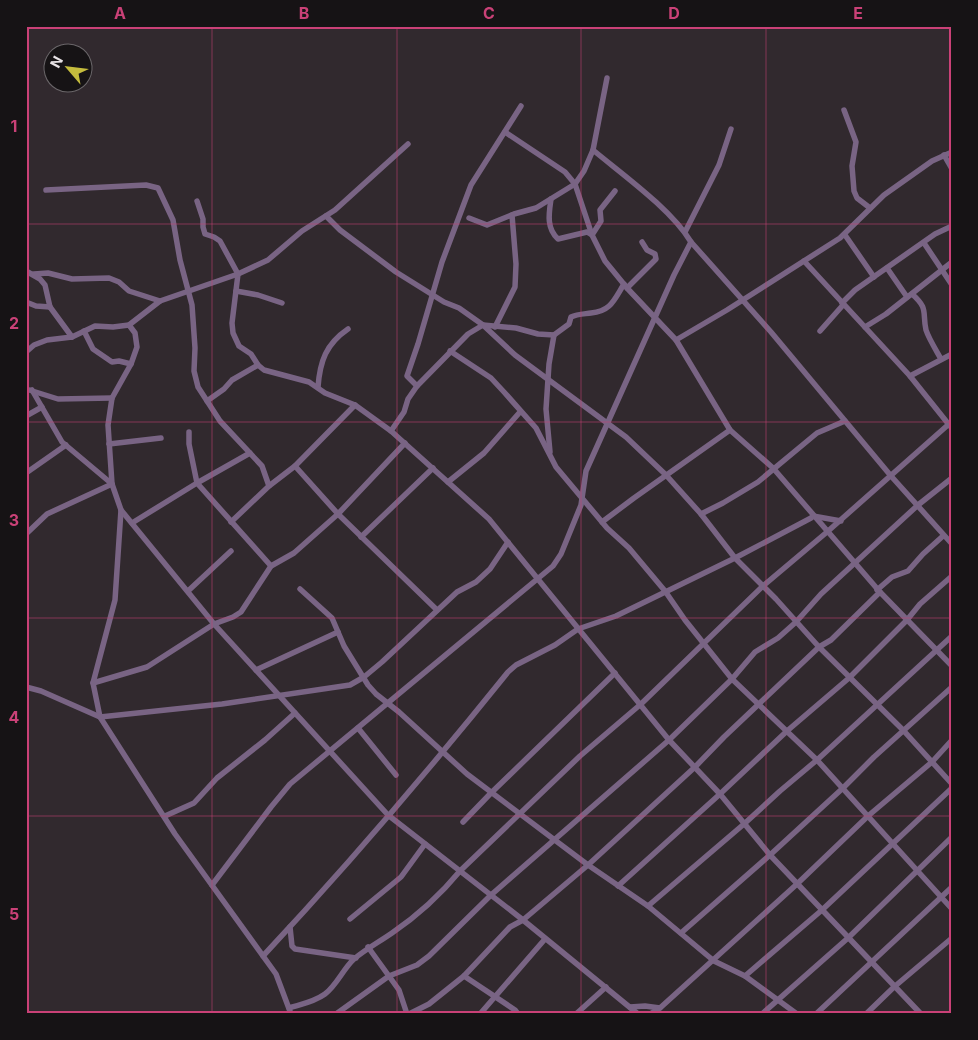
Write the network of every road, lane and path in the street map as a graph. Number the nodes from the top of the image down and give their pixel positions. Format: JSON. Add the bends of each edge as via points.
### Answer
{"nodes":[{"id":1,"x":608,"y":78,"type":"dead end"},
{"id":2,"x":521,"y":106,"type":"dead end"},
{"id":3,"x":844,"y":110,"type":"dead end"},
{"id":4,"x":731,"y":129,"type":"dead end"},
{"id":5,"x":505,"y":132,"type":"junction"},
{"id":6,"x":408,"y":144,"type":"dead end"},
{"id":7,"x":593,"y":150,"type":"junction"},
{"id":8,"x":952,"y":152,"type":"edge"},
{"id":9,"x":944,"y":155,"type":"junction"},
{"id":10,"x":952,"y":169,"type":"edge"},
{"id":11,"x":575,"y":184,"type":"junction"},
{"id":12,"x":46,"y":190,"type":"dead end"},
{"id":13,"x":615,"y":191,"type":"dead end"},
{"id":14,"x":551,"y":199,"type":"junction"},
{"id":15,"x":197,"y":201,"type":"dead end"},
{"id":16,"x":870,"y":208,"type":"junction"},
{"id":17,"x":512,"y":215,"type":"junction"},
{"id":18,"x":326,"y":216,"type":"junction"},
{"id":19,"x":469,"y":218,"type":"dead end"},
{"id":20,"x":952,"y":226,"type":"edge"},
{"id":21,"x":684,"y":232,"type":"junction"},
{"id":22,"x":845,"y":234,"type":"junction"},
{"id":23,"x":592,"y":235,"type":"junction"},
{"id":24,"x":642,"y":242,"type":"dead end"},
{"id":25,"x":691,"y":242,"type":"junction"},
{"id":26,"x":924,"y":243,"type":"junction"},
{"id":27,"x":804,"y":261,"type":"junction"},
{"id":28,"x":952,"y":262,"type":"edge"},
{"id":29,"x":887,"y":268,"type":"junction"},
{"id":30,"x":941,"y":269,"type":"junction"},
{"id":31,"x":26,"y":271,"type":"edge"},
{"id":32,"x":34,"y":274,"type":"junction"},
{"id":33,"x":238,"y":274,"type":"junction"},
{"id":34,"x":874,"y":278,"type":"junction"},
{"id":35,"x":625,"y":286,"type":"junction"},
{"id":36,"x":952,"y":286,"type":"edge"},
{"id":37,"x":189,"y":291,"type":"junction"},
{"id":38,"x":236,"y":291,"type":"junction"},
{"id":39,"x":433,"y":295,"type":"junction"},
{"id":40,"x":910,"y":296,"type":"junction"},
{"id":41,"x":742,"y":300,"type":"junction"},
{"id":42,"x":160,"y":301,"type":"junction"},
{"id":43,"x":26,"y":302,"type":"edge"},
{"id":44,"x":282,"y":303,"type":"dead end"},
{"id":45,"x":842,"y":304,"type":"junction"},
{"id":46,"x":50,"y":307,"type":"junction"},
{"id":47,"x":656,"y":317,"type":"junction"},
{"id":48,"x":129,"y":325,"type":"junction"},
{"id":49,"x":482,"y":325,"type":"junction"},
{"id":50,"x":495,"y":327,"type":"junction"},
{"id":51,"x":348,"y":328,"type":"dead end"},
{"id":52,"x":865,"y":328,"type":"junction"},
{"id":53,"x":84,"y":331,"type":"junction"},
{"id":54,"x":820,"y":331,"type":"dead end"},
{"id":55,"x":554,"y":335,"type":"junction"},
{"id":56,"x":72,"y":337,"type":"junction"},
{"id":57,"x":676,"y":340,"type":"junction"},
{"id":58,"x":450,"y":351,"type":"junction"},
{"id":59,"x":26,"y":352,"type":"edge"},
{"id":60,"x":952,"y":354,"type":"edge"},
{"id":61,"x":940,"y":359,"type":"junction"},
{"id":62,"x":131,"y":364,"type":"junction"},
{"id":63,"x":258,"y":365,"type":"junction"},
{"id":64,"x":910,"y":376,"type":"junction"},
{"id":65,"x":548,"y":380,"type":"junction"},
{"id":66,"x":417,"y":386,"type":"junction"},
{"id":67,"x":318,"y":387,"type":"junction"},
{"id":68,"x":29,"y":390,"type":"edge"},
{"id":69,"x":112,"y":398,"type":"junction"},
{"id":70,"x":207,"y":401,"type":"junction"},
{"id":71,"x":355,"y":405,"type":"junction"},
{"id":72,"x":42,"y":408,"type":"junction"},
{"id":73,"x":520,"y":412,"type":"junction"},
{"id":74,"x":26,"y":416,"type":"edge"},
{"id":75,"x":845,"y":421,"type":"junction"},
{"id":76,"x":608,"y":423,"type":"junction"},
{"id":77,"x":950,"y":426,"type":"edge"},
{"id":78,"x":730,"y":430,"type":"junction"},
{"id":79,"x":391,"y":431,"type":"junction"},
{"id":80,"x":189,"y":432,"type":"dead end"},
{"id":81,"x":161,"y":438,"type":"dead end"},
{"id":82,"x":405,"y":443,"type":"junction"},
{"id":83,"x":109,"y":444,"type":"junction"},
{"id":84,"x":66,"y":445,"type":"junction"},
{"id":85,"x":250,"y":452,"type":"junction"},
{"id":86,"x":550,"y":454,"type":"junction"},
{"id":87,"x":295,"y":466,"type":"junction"},
{"id":88,"x":433,"y":468,"type":"junction"},
{"id":89,"x":773,"y":468,"type":"junction"},
{"id":90,"x":26,"y":473,"type":"edge"},
{"id":91,"x":666,"y":476,"type":"junction"},
{"id":92,"x":891,"y":476,"type":"junction"},
{"id":93,"x":952,"y":478,"type":"edge"},
{"id":94,"x":448,"y":482,"type":"junction"},
{"id":95,"x":197,"y":483,"type":"junction"},
{"id":96,"x":112,"y":484,"type":"junction"},
{"id":97,"x":269,"y":486,"type":"junction"},
{"id":98,"x":582,"y":498,"type":"junction"},
{"id":99,"x":918,"y":505,"type":"junction"},
{"id":100,"x":121,"y":510,"type":"junction"},
{"id":101,"x":338,"y":514,"type":"junction"},
{"id":102,"x":701,"y":514,"type":"junction"},
{"id":103,"x":813,"y":516,"type":"junction"},
{"id":104,"x":841,"y":521,"type":"junction"},
{"id":105,"x":231,"y":522,"type":"junction"},
{"id":106,"x":602,"y":522,"type":"junction"},
{"id":107,"x":132,"y":523,"type":"junction"},
{"id":108,"x":827,"y":532,"type":"junction"},
{"id":109,"x":26,"y":534,"type":"edge"},
{"id":110,"x":943,"y":536,"type":"junction"},
{"id":111,"x":361,"y":537,"type":"junction"},
{"id":112,"x":508,"y":542,"type":"junction"},
{"id":113,"x":952,"y":544,"type":"edge"},
{"id":114,"x":231,"y":551,"type":"dead end"},
{"id":115,"x":735,"y":558,"type":"junction"},
{"id":116,"x":854,"y":564,"type":"junction"},
{"id":117,"x":272,"y":566,"type":"junction"},
{"id":118,"x":952,"y":576,"type":"edge"},
{"id":119,"x":538,"y":580,"type":"junction"},
{"id":120,"x":763,"y":586,"type":"junction"},
{"id":121,"x":300,"y":589,"type":"dead end"},
{"id":122,"x":188,"y":591,"type":"junction"},
{"id":123,"x":665,"y":591,"type":"junction"},
{"id":124,"x":878,"y":591,"type":"junction"},
{"id":125,"x":437,"y":610,"type":"junction"},
{"id":126,"x":907,"y":620,"type":"junction"},
{"id":127,"x":796,"y":622,"type":"junction"},
{"id":128,"x":214,"y":624,"type":"junction"},
{"id":129,"x":578,"y":629,"type":"junction"},
{"id":130,"x":338,"y":632,"type":"junction"},
{"id":131,"x":952,"y":636,"type":"edge"},
{"id":132,"x":703,"y":643,"type":"junction"},
{"id":133,"x":819,"y":647,"type":"junction"},
{"id":134,"x":937,"y":650,"type":"junction"},
{"id":135,"x":952,"y":666,"type":"edge"},
{"id":136,"x":256,"y":670,"type":"junction"},
{"id":137,"x":615,"y":673,"type":"junction"},
{"id":138,"x":364,"y":677,"type":"junction"},
{"id":139,"x":849,"y":678,"type":"junction"},
{"id":140,"x":732,"y":679,"type":"junction"},
{"id":141,"x":93,"y":683,"type":"junction"},
{"id":142,"x":26,"y":687,"type":"edge"},
{"id":143,"x":952,"y":687,"type":"edge"},
{"id":144,"x":280,"y":696,"type":"junction"},
{"id":145,"x":388,"y":703,"type":"junction"},
{"id":146,"x":641,"y":704,"type":"junction"},
{"id":147,"x":758,"y":705,"type":"junction"},
{"id":148,"x":877,"y":706,"type":"junction"},
{"id":149,"x":295,"y":713,"type":"junction"},
{"id":150,"x":100,"y":717,"type":"junction"},
{"id":151,"x":358,"y":728,"type":"junction"},
{"id":152,"x":903,"y":730,"type":"junction"},
{"id":153,"x":787,"y":731,"type":"junction"},
{"id":154,"x":670,"y":740,"type":"junction"},
{"id":155,"x":952,"y":740,"type":"edge"},
{"id":156,"x":329,"y":750,"type":"junction"},
{"id":157,"x":443,"y":753,"type":"junction"},
{"id":158,"x":817,"y":760,"type":"junction"},
{"id":159,"x":932,"y":762,"type":"junction"},
{"id":160,"x":695,"y":767,"type":"junction"},
{"id":161,"x":396,"y":775,"type":"dead end"},
{"id":162,"x":952,"y":784,"type":"edge"},
{"id":163,"x":842,"y":788,"type":"junction"},
{"id":164,"x":952,"y":788,"type":"edge"},
{"id":165,"x":491,"y":793,"type":"junction"},
{"id":166,"x":720,"y":794,"type":"junction"},
{"id":167,"x":520,"y":814,"type":"junction"},
{"id":168,"x":388,"y":815,"type":"junction"},
{"id":169,"x":165,"y":816,"type":"junction"},
{"id":170,"x":868,"y":816,"type":"junction"},
{"id":171,"x":463,"y":822,"type":"dead end"},
{"id":172,"x":744,"y":824,"type":"junction"},
{"id":173,"x":952,"y":836,"type":"edge"},
{"id":174,"x":555,"y":841,"type":"junction"},
{"id":175,"x":892,"y":843,"type":"junction"},
{"id":176,"x":425,"y":844,"type":"junction"},
{"id":177,"x":770,"y":855,"type":"junction"},
{"id":178,"x":588,"y":865,"type":"junction"},
{"id":179,"x":460,"y":870,"type":"junction"},
{"id":180,"x":918,"y":870,"type":"junction"},
{"id":181,"x":797,"y":884,"type":"junction"},
{"id":182,"x":212,"y":885,"type":"junction"},
{"id":183,"x":618,"y":886,"type":"junction"},
{"id":184,"x":952,"y":887,"type":"edge"},
{"id":185,"x":491,"y":896,"type":"junction"},
{"id":186,"x":940,"y":898,"type":"junction"},
{"id":187,"x":648,"y":906,"type":"junction"},
{"id":188,"x":952,"y":909,"type":"edge"},
{"id":189,"x":822,"y":910,"type":"junction"},
{"id":190,"x":350,"y":919,"type":"dead end"},
{"id":191,"x":523,"y":920,"type":"junction"},
{"id":192,"x":290,"y":927,"type":"junction"},
{"id":193,"x":681,"y":933,"type":"junction"},
{"id":194,"x":848,"y":938,"type":"junction"},
{"id":195,"x":952,"y":938,"type":"edge"},
{"id":196,"x":545,"y":939,"type":"junction"},
{"id":197,"x":368,"y":947,"type":"junction"},
{"id":198,"x":263,"y":956,"type":"junction"},
{"id":199,"x":356,"y":958,"type":"junction"},
{"id":200,"x":714,"y":961,"type":"junction"},
{"id":201,"x":870,"y":962,"type":"junction"},
{"id":202,"x":389,"y":976,"type":"junction"},
{"id":203,"x":464,"y":976,"type":"junction"},
{"id":204,"x":745,"y":976,"type":"junction"},
{"id":205,"x":606,"y":987,"type":"junction"},
{"id":206,"x":894,"y":987,"type":"junction"},
{"id":207,"x":494,"y":996,"type":"junction"},
{"id":208,"x":778,"y":1000,"type":"junction"},
{"id":209,"x":630,"y":1007,"type":"junction"},
{"id":210,"x":660,"y":1008,"type":"junction"},
{"id":211,"x":290,"y":1011,"type":"edge"},
{"id":212,"x":336,"y":1014,"type":"edge"},
{"id":213,"x":408,"y":1014,"type":"edge"},
{"id":214,"x":480,"y":1014,"type":"edge"},
{"id":215,"x":518,"y":1014,"type":"edge"},
{"id":216,"x":576,"y":1014,"type":"edge"},
{"id":217,"x":638,"y":1014,"type":"edge"},
{"id":218,"x":650,"y":1014,"type":"edge"},
{"id":219,"x":762,"y":1014,"type":"edge"},
{"id":220,"x":797,"y":1014,"type":"edge"},
{"id":221,"x":816,"y":1014,"type":"edge"},
{"id":222,"x":866,"y":1014,"type":"edge"},
{"id":223,"x":921,"y":1014,"type":"edge"}],
"edges":[{"from":1,"to":7,"type":"street"},
{"from":2,"to":5,"type":"street"},
{"from":3,"to":16,"type":"street","via":[[856,142],[852,166],[854,191]]},
{"from":4,"to":21,"type":"street","via":[[719,165]]},
{"from":5,"to":11,"type":"street","via":[[565,172]]},
{"from":5,"to":39,"type":"street","via":[[471,185]]},
{"from":6,"to":18,"type":"street"},
{"from":7,"to":11,"type":"street"},
{"from":7,"to":21,"type":"street","via":[[650,197]]},
{"from":8,"to":9,"type":"street"},
{"from":9,"to":10,"type":"street"},
{"from":9,"to":16,"type":"street"},
{"from":11,"to":14,"type":"street"},
{"from":11,"to":23,"type":"street"},
{"from":12,"to":37,"type":"street","via":[[146,184],[158,188],[173,220]]},
{"from":13,"to":23,"type":"street","via":[[600,210],[600,221]]},
{"from":14,"to":17,"type":"street","via":[[536,208]]},
{"from":14,"to":23,"type":"street","via":[[548,220],[554,236],[558,239],[587,232]]},
{"from":15,"to":33,"type":"street","via":[[205,234],[220,241]]},
{"from":16,"to":22,"type":"street"},
{"from":17,"to":19,"type":"street","via":[[487,225]]},
{"from":17,"to":50,"type":"street","via":[[515,287]]},
{"from":18,"to":33,"type":"street","via":[[302,231],[268,260]]},
{"from":18,"to":39,"type":"street","via":[[396,272]]},
{"from":20,"to":26,"type":"street"},
{"from":21,"to":25,"type":"street"},
{"from":22,"to":27,"type":"street"},
{"from":22,"to":34,"type":"street"},
{"from":23,"to":35,"type":"street","via":[[604,261]]},
{"from":24,"to":35,"type":"street","via":[[656,259]]},
{"from":25,"to":41,"type":"street"},
{"from":25,"to":47,"type":"street"},
{"from":26,"to":29,"type":"street"},
{"from":26,"to":30,"type":"street"},
{"from":27,"to":41,"type":"street"},
{"from":27,"to":45,"type":"street"},
{"from":28,"to":30,"type":"street"},
{"from":29,"to":34,"type":"street"},
{"from":29,"to":40,"type":"street"},
{"from":30,"to":36,"type":"street"},
{"from":30,"to":40,"type":"street"},
{"from":31,"to":32,"type":"street"},
{"from":32,"to":42,"type":"street","via":[[48,273],[72,279],[109,278],[129,291]]},
{"from":32,"to":46,"type":"street","via":[[45,285]]},
{"from":33,"to":37,"type":"street"},
{"from":33,"to":38,"type":"street"},
{"from":34,"to":45,"type":"street","via":[[855,290]]},
{"from":35,"to":47,"type":"street"},
{"from":35,"to":55,"type":"street","via":[[608,309],[576,314]]},
{"from":37,"to":42,"type":"street"},
{"from":37,"to":70,"type":"street","via":[[194,371],[198,387]]},
{"from":38,"to":44,"type":"street"},
{"from":38,"to":63,"type":"street","via":[[233,334],[239,346],[251,354]]},
{"from":39,"to":49,"type":"street"},
{"from":39,"to":66,"type":"street","via":[[407,376]]},
{"from":40,"to":52,"type":"street"},
{"from":40,"to":61,"type":"street","via":[[921,303],[926,330]]},
{"from":41,"to":57,"type":"street"},
{"from":41,"to":75,"type":"street"},
{"from":42,"to":48,"type":"street"},
{"from":43,"to":46,"type":"street"},
{"from":45,"to":52,"type":"street"},
{"from":45,"to":54,"type":"street"},
{"from":46,"to":56,"type":"street"},
{"from":47,"to":57,"type":"street"},
{"from":47,"to":76,"type":"street"},
{"from":48,"to":53,"type":"street","via":[[95,326]]},
{"from":48,"to":62,"type":"street","via":[[137,340]]},
{"from":49,"to":50,"type":"street"},
{"from":49,"to":58,"type":"street"},
{"from":49,"to":65,"type":"street"},
{"from":50,"to":55,"type":"street"},
{"from":51,"to":67,"type":"street","via":[[330,344]]},
{"from":52,"to":64,"type":"street"},
{"from":53,"to":56,"type":"street"},
{"from":53,"to":62,"type":"street","via":[[93,349],[112,362]]},
{"from":55,"to":65,"type":"street"},
{"from":56,"to":59,"type":"street","via":[[47,340]]},
{"from":57,"to":78,"type":"street"},
{"from":58,"to":66,"type":"street"},
{"from":58,"to":73,"type":"street","via":[[490,378]]},
{"from":60,"to":61,"type":"street"},
{"from":61,"to":64,"type":"street"},
{"from":62,"to":69,"type":"street"},
{"from":63,"to":67,"type":"street","via":[[264,370]]},
{"from":63,"to":70,"type":"street","via":[[232,380]]},
{"from":64,"to":77,"type":"street"},
{"from":65,"to":76,"type":"street"},
{"from":65,"to":86,"type":"street","via":[[546,409]]},
{"from":66,"to":79,"type":"street"},
{"from":67,"to":71,"type":"street"},
{"from":68,"to":69,"type":"street","via":[[58,399]]},
{"from":68,"to":72,"type":"street"},
{"from":69,"to":83,"type":"street"},
{"from":70,"to":85,"type":"street","via":[[220,421]]},
{"from":71,"to":79,"type":"street"},
{"from":71,"to":87,"type":"street"},
{"from":72,"to":74,"type":"street"},
{"from":72,"to":84,"type":"street"},
{"from":73,"to":86,"type":"street","via":[[536,428]]},
{"from":73,"to":94,"type":"street","via":[[484,453]]},
{"from":75,"to":89,"type":"street","via":[[817,433]]},
{"from":75,"to":92,"type":"street"},
{"from":76,"to":91,"type":"street"},
{"from":76,"to":98,"type":"street","via":[[586,471]]},
{"from":77,"to":92,"type":"street"},
{"from":78,"to":89,"type":"street"},
{"from":78,"to":91,"type":"street"},
{"from":79,"to":82,"type":"street"},
{"from":80,"to":95,"type":"street"},
{"from":81,"to":83,"type":"street"},
{"from":82,"to":88,"type":"street"},
{"from":82,"to":101,"type":"street"},
{"from":83,"to":96,"type":"street"},
{"from":84,"to":90,"type":"street"},
{"from":84,"to":96,"type":"street"},
{"from":85,"to":95,"type":"street"},
{"from":85,"to":97,"type":"street","via":[[262,466]]},
{"from":86,"to":98,"type":"street","via":[[556,467]]},
{"from":87,"to":97,"type":"street"},
{"from":87,"to":101,"type":"street"},
{"from":88,"to":94,"type":"street"},
{"from":88,"to":111,"type":"street"},
{"from":89,"to":102,"type":"street","via":[[758,482]]},
{"from":89,"to":103,"type":"street"},
{"from":91,"to":102,"type":"street"},
{"from":91,"to":106,"type":"street"},
{"from":92,"to":99,"type":"street"},
{"from":92,"to":104,"type":"street"},
{"from":93,"to":99,"type":"street"},
{"from":94,"to":112,"type":"street","via":[[489,519]]},
{"from":95,"to":105,"type":"street"},
{"from":95,"to":107,"type":"street"},
{"from":96,"to":100,"type":"street"},
{"from":96,"to":109,"type":"street","via":[[47,514]]},
{"from":97,"to":105,"type":"street"},
{"from":98,"to":106,"type":"street"},
{"from":98,"to":119,"type":"street","via":[[561,554]]},
{"from":99,"to":110,"type":"street"},
{"from":99,"to":116,"type":"street"},
{"from":100,"to":107,"type":"street"},
{"from":100,"to":141,"type":"street","via":[[115,600]]},
{"from":101,"to":111,"type":"street"},
{"from":101,"to":117,"type":"street","via":[[294,553]]},
{"from":102,"to":115,"type":"street"},
{"from":103,"to":104,"type":"street"},
{"from":103,"to":108,"type":"street"},
{"from":103,"to":115,"type":"street"},
{"from":104,"to":108,"type":"street"},
{"from":105,"to":117,"type":"street"},
{"from":106,"to":123,"type":"street"},
{"from":107,"to":122,"type":"street"},
{"from":108,"to":116,"type":"street"},
{"from":108,"to":120,"type":"street"},
{"from":110,"to":113,"type":"street"},
{"from":110,"to":124,"type":"street","via":[[908,571],[892,577]]},
{"from":111,"to":125,"type":"street"},
{"from":112,"to":119,"type":"street"},
{"from":112,"to":125,"type":"street","via":[[490,569]]},
{"from":114,"to":122,"type":"street"},
{"from":115,"to":120,"type":"street"},
{"from":115,"to":123,"type":"street"},
{"from":116,"to":124,"type":"street"},
{"from":116,"to":127,"type":"street"},
{"from":117,"to":128,"type":"street","via":[[241,612]]},
{"from":118,"to":126,"type":"street"},
{"from":119,"to":129,"type":"street"},
{"from":119,"to":145,"type":"street"},
{"from":120,"to":127,"type":"street"},
{"from":120,"to":132,"type":"street"},
{"from":121,"to":130,"type":"street","via":[[328,613]]},
{"from":122,"to":128,"type":"street"},
{"from":123,"to":129,"type":"street","via":[[616,616]]},
{"from":123,"to":132,"type":"street"},
{"from":124,"to":126,"type":"street"},
{"from":124,"to":133,"type":"street","via":[[831,640]]},
{"from":125,"to":138,"type":"street"},
{"from":126,"to":134,"type":"street"},
{"from":126,"to":139,"type":"street"},
{"from":127,"to":133,"type":"street"},
{"from":127,"to":140,"type":"street","via":[[755,652]]},
{"from":128,"to":136,"type":"street"},
{"from":128,"to":141,"type":"street","via":[[147,667]]},
{"from":129,"to":137,"type":"street"},
{"from":129,"to":157,"type":"street","via":[[508,672]]},
{"from":130,"to":136,"type":"street"},
{"from":130,"to":138,"type":"street"},
{"from":131,"to":134,"type":"street"},
{"from":132,"to":140,"type":"street"},
{"from":132,"to":146,"type":"street"},
{"from":133,"to":139,"type":"street"},
{"from":133,"to":147,"type":"street"},
{"from":134,"to":135,"type":"street"},
{"from":134,"to":148,"type":"street"},
{"from":136,"to":144,"type":"street"},
{"from":137,"to":146,"type":"street"},
{"from":137,"to":165,"type":"street"},
{"from":138,"to":144,"type":"street","via":[[350,685]]},
{"from":138,"to":145,"type":"street","via":[[376,694]]},
{"from":139,"to":148,"type":"street"},
{"from":139,"to":153,"type":"street"},
{"from":140,"to":147,"type":"street"},
{"from":140,"to":154,"type":"street"},
{"from":141,"to":150,"type":"street"},
{"from":142,"to":150,"type":"street"},
{"from":143,"to":152,"type":"street"},
{"from":144,"to":149,"type":"street"},
{"from":144,"to":150,"type":"street"},
{"from":145,"to":151,"type":"street"},
{"from":145,"to":157,"type":"street"},
{"from":146,"to":154,"type":"street"},
{"from":146,"to":167,"type":"street","via":[[580,756]]},
{"from":147,"to":153,"type":"street"},
{"from":147,"to":160,"type":"street"},
{"from":148,"to":152,"type":"street"},
{"from":148,"to":158,"type":"street"},
{"from":149,"to":156,"type":"street"},
{"from":149,"to":169,"type":"street","via":[[217,778],[194,803]]},
{"from":150,"to":169,"type":"street"},
{"from":151,"to":156,"type":"street"},
{"from":151,"to":161,"type":"street"},
{"from":152,"to":159,"type":"street"},
{"from":152,"to":163,"type":"street"},
{"from":153,"to":158,"type":"street"},
{"from":153,"to":166,"type":"street"},
{"from":154,"to":160,"type":"street"},
{"from":154,"to":174,"type":"street"},
{"from":155,"to":159,"type":"street"},
{"from":156,"to":168,"type":"street"},
{"from":156,"to":182,"type":"street","via":[[290,784],[270,807]]},
{"from":157,"to":165,"type":"street"},
{"from":157,"to":168,"type":"street"},
{"from":158,"to":163,"type":"street"},
{"from":158,"to":172,"type":"street"},
{"from":159,"to":162,"type":"street"},
{"from":159,"to":170,"type":"street"},
{"from":160,"to":166,"type":"street"},
{"from":160,"to":178,"type":"street"},
{"from":163,"to":170,"type":"street"},
{"from":163,"to":177,"type":"street"},
{"from":164,"to":175,"type":"street"},
{"from":165,"to":167,"type":"street"},
{"from":165,"to":171,"type":"street"},
{"from":166,"to":172,"type":"street"},
{"from":166,"to":183,"type":"street"},
{"from":167,"to":174,"type":"street"},
{"from":167,"to":179,"type":"street"},
{"from":168,"to":176,"type":"street"},
{"from":168,"to":192,"type":"street"},
{"from":169,"to":182,"type":"street"},
{"from":170,"to":175,"type":"street"},
{"from":170,"to":181,"type":"street"},
{"from":172,"to":177,"type":"street"},
{"from":172,"to":187,"type":"street"},
{"from":173,"to":180,"type":"street"},
{"from":174,"to":178,"type":"street"},
{"from":174,"to":185,"type":"street"},
{"from":175,"to":180,"type":"street"},
{"from":175,"to":189,"type":"street"},
{"from":176,"to":179,"type":"street"},
{"from":176,"to":190,"type":"street","via":[[401,877]]},
{"from":177,"to":181,"type":"street"},
{"from":177,"to":193,"type":"street"},
{"from":178,"to":183,"type":"street"},
{"from":178,"to":191,"type":"street"},
{"from":179,"to":185,"type":"street"},
{"from":179,"to":197,"type":"street","via":[[447,887],[406,922]]},
{"from":180,"to":186,"type":"street"},
{"from":180,"to":194,"type":"street"},
{"from":181,"to":189,"type":"street"},
{"from":181,"to":200,"type":"street"},
{"from":182,"to":198,"type":"street"},
{"from":183,"to":187,"type":"street"},
{"from":184,"to":186,"type":"street"},
{"from":185,"to":191,"type":"street"},
{"from":185,"to":202,"type":"street","via":[[429,956],[417,965]]},
{"from":186,"to":188,"type":"street"},
{"from":186,"to":201,"type":"street"},
{"from":187,"to":193,"type":"street"},
{"from":189,"to":194,"type":"street"},
{"from":189,"to":204,"type":"street"},
{"from":191,"to":196,"type":"street"},
{"from":191,"to":203,"type":"street","via":[[510,927]]},
{"from":192,"to":198,"type":"street"},
{"from":192,"to":199,"type":"street","via":[[295,949]]},
{"from":193,"to":200,"type":"street"},
{"from":194,"to":201,"type":"street"},
{"from":194,"to":208,"type":"street"},
{"from":195,"to":206,"type":"street"},
{"from":196,"to":205,"type":"street"},
{"from":196,"to":207,"type":"street"},
{"from":197,"to":199,"type":"street"},
{"from":197,"to":202,"type":"street"},
{"from":198,"to":211,"type":"street","via":[[276,974]]},
{"from":199,"to":211,"type":"street","via":[[327,992],[314,1002]]},
{"from":200,"to":204,"type":"street"},
{"from":200,"to":210,"type":"street"},
{"from":201,"to":206,"type":"street"},
{"from":201,"to":221,"type":"street"},
{"from":202,"to":212,"type":"street"},
{"from":202,"to":213,"type":"street","via":[[403,996]]},
{"from":203,"to":207,"type":"street"},
{"from":203,"to":213,"type":"street","via":[[429,1004]]},
{"from":204,"to":208,"type":"street"},
{"from":205,"to":209,"type":"street"},
{"from":205,"to":216,"type":"street"},
{"from":206,"to":222,"type":"street"},
{"from":206,"to":223,"type":"street"},
{"from":207,"to":214,"type":"street"},
{"from":207,"to":215,"type":"street"},
{"from":208,"to":219,"type":"street"},
{"from":208,"to":220,"type":"street"},
{"from":209,"to":210,"type":"street"},
{"from":209,"to":217,"type":"street"},
{"from":210,"to":218,"type":"street"}]}
